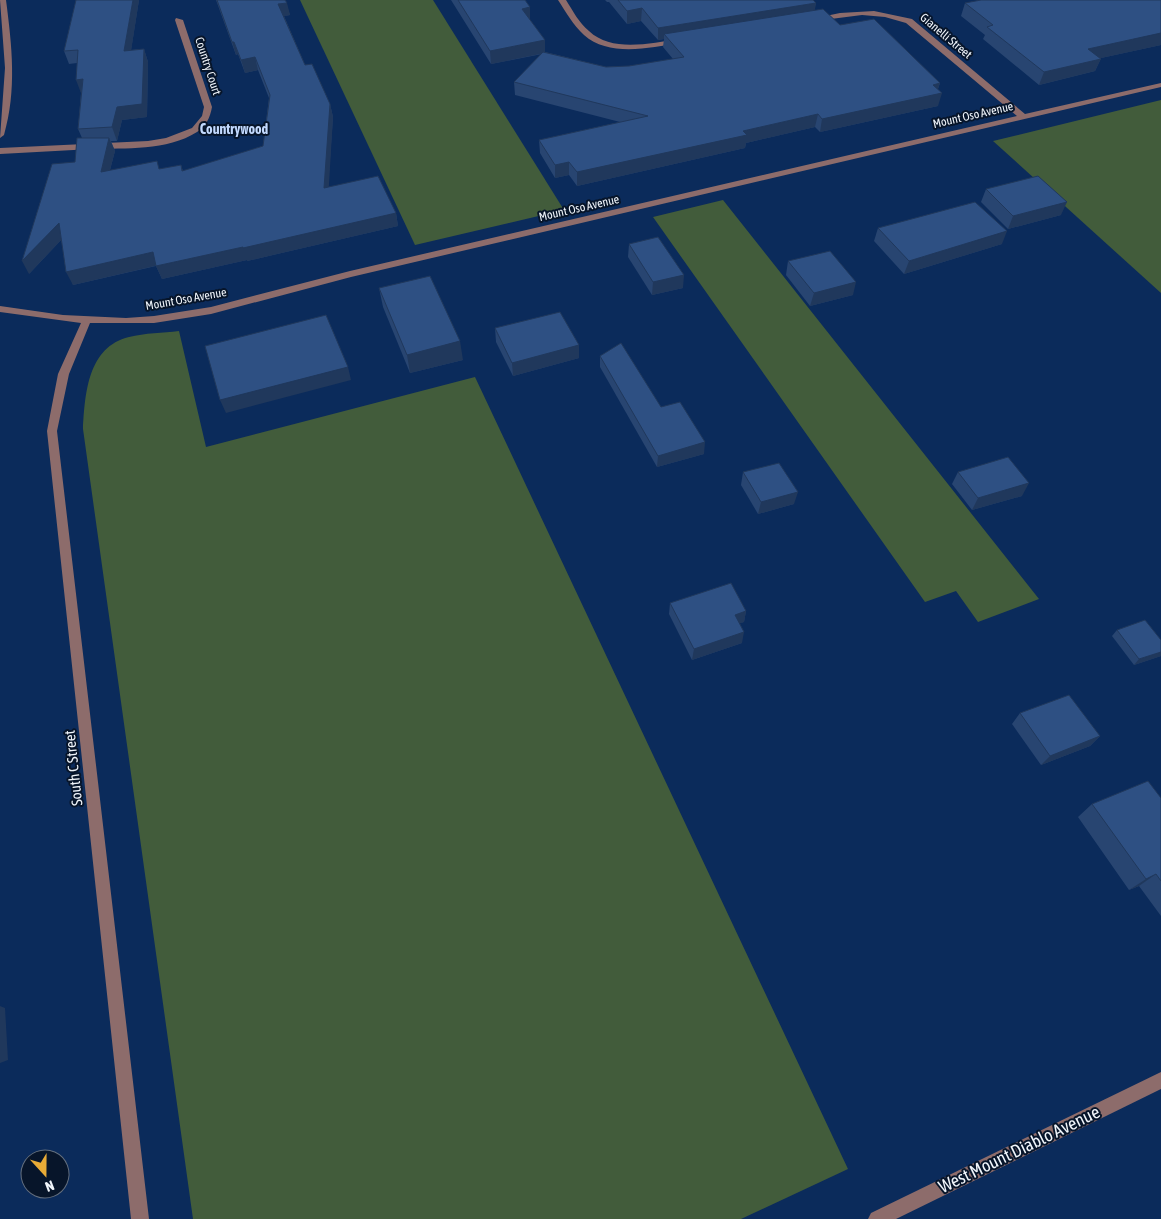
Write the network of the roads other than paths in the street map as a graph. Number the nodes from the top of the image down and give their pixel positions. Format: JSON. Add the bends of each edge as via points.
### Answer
{"nodes":[{"id":1,"x":2,"y":0,"type":"edge"},
{"id":2,"x":562,"y":0,"type":"edge"},
{"id":3,"x":179,"y":20,"type":"dead end"},
{"id":4,"x":807,"y":20,"type":"edge"},
{"id":5,"x":690,"y":39,"type":"edge"},
{"id":6,"x":1161,"y":85,"type":"edge"},
{"id":7,"x":1022,"y":116,"type":"junction"},
{"id":8,"x":0,"y":135,"type":"edge"},
{"id":9,"x":0,"y":151,"type":"edge"},
{"id":10,"x":0,"y":309,"type":"edge"},
{"id":11,"x":87,"y":320,"type":"junction"},
{"id":12,"x":1161,"y":1080,"type":"edge"},
{"id":13,"x":140,"y":1219,"type":"edge"},
{"id":14,"x":877,"y":1219,"type":"edge"}],
"edges":[{"from":1,"to":8,"type":"street","via":[[9,94]]},
{"from":2,"to":5,"type":"street","via":[[589,36],[604,43],[627,47]]},
{"from":3,"to":9,"type":"street","name":"Country Court","via":[[208,107],[206,118],[199,126],[187,134],[148,144]]},
{"from":4,"to":7,"type":"street","name":"Gianelli Street","via":[[870,12],[910,21]]},
{"from":6,"to":7,"type":"street","name":"Mount Oso Avenue"},
{"from":7,"to":11,"type":"street","name":"Mount Oso Avenue","via":[[223,306],[127,321]]},
{"from":10,"to":11,"type":"street","name":"Mount Oso Avenue"},
{"from":11,"to":13,"type":"street","name":"South C Street","via":[[71,350],[62,377],[52,431]]},
{"from":12,"to":14,"type":"street","name":"West Mount Diablo Avenue"}]}
